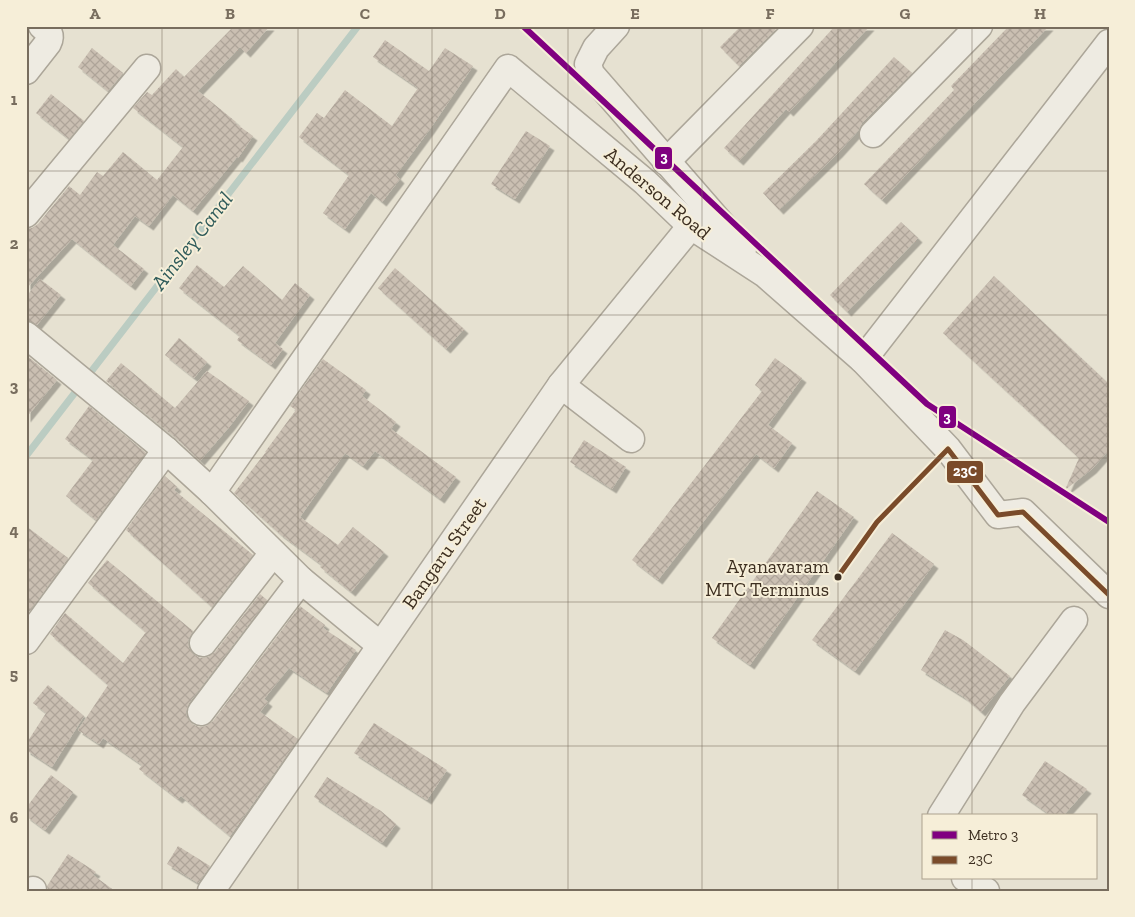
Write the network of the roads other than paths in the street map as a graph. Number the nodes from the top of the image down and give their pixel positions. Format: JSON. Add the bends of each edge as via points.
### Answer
{"nodes":[{"id":1,"x":42,"y":26,"type":"edge"},
{"id":2,"x":616,"y":26,"type":"edge"},
{"id":3,"x":800,"y":26,"type":"edge"},
{"id":4,"x":979,"y":26,"type":"edge"},
{"id":5,"x":1109,"y":43,"type":"edge"},
{"id":6,"x":147,"y":68,"type":"dead end"},
{"id":7,"x":26,"y":71,"type":"edge"},
{"id":8,"x":873,"y":134,"type":"dead end"},
{"id":9,"x":666,"y":162,"type":"junction"},
{"id":10,"x":26,"y":214,"type":"edge"},
{"id":11,"x":692,"y":226,"type":"junction"},
{"id":12,"x":765,"y":274,"type":"junction"},
{"id":13,"x":26,"y":335,"type":"edge"},
{"id":14,"x":864,"y":360,"type":"junction"},
{"id":15,"x":561,"y":386,"type":"junction"},
{"id":16,"x":631,"y":439,"type":"dead end"},
{"id":17,"x":166,"y":450,"type":"junction"},
{"id":18,"x":212,"y":492,"type":"junction"},
{"id":19,"x":273,"y":553,"type":"junction"},
{"id":20,"x":301,"y":580,"type":"junction"},
{"id":21,"x":1109,"y":595,"type":"edge"},
{"id":22,"x":1074,"y":620,"type":"dead end"},
{"id":23,"x":26,"y":641,"type":"edge"},
{"id":24,"x":203,"y":643,"type":"dead end"},
{"id":25,"x":380,"y":644,"type":"junction"},
{"id":26,"x":201,"y":712,"type":"dead end"},
{"id":27,"x":943,"y":814,"type":"edge"},
{"id":28,"x":968,"y":880,"type":"edge"},
{"id":29,"x":211,"y":891,"type":"edge"},
{"id":30,"x":986,"y":891,"type":"edge"}],
"edges":[{"from":1,"to":7,"type":"street","via":[[50,38]]},
{"from":2,"to":9,"type":"street","via":[[596,48],[588,64],[592,74]]},
{"from":3,"to":9,"type":"street"},
{"from":4,"to":8,"type":"street"},
{"from":5,"to":14,"type":"street"},
{"from":6,"to":10,"type":"street"},
{"from":9,"to":12,"type":"street"},
{"from":11,"to":12,"type":"street","name":"Anderson Road"},
{"from":11,"to":15,"type":"street","name":"Bangaru Street"},
{"from":11,"to":18,"type":"street","name":"Anderson Road","via":[[645,182],[508,68]]},
{"from":12,"to":14,"type":"street","name":"Anderson Road"},
{"from":13,"to":17,"type":"street"},
{"from":14,"to":21,"type":"street","name":"Anderson Road","via":[[948,449],[998,516],[1022,512]]},
{"from":15,"to":16,"type":"street"},
{"from":15,"to":25,"type":"street","name":"Bangaru Street"},
{"from":17,"to":18,"type":"street"},
{"from":17,"to":23,"type":"street"},
{"from":18,"to":19,"type":"street"},
{"from":19,"to":20,"type":"street"},
{"from":19,"to":24,"type":"street"},
{"from":20,"to":25,"type":"street"},
{"from":20,"to":26,"type":"street"},
{"from":22,"to":27,"type":"street","via":[[1012,703]]},
{"from":25,"to":29,"type":"street","name":"Bangaru Street"},
{"from":28,"to":30,"type":"street"}]}
